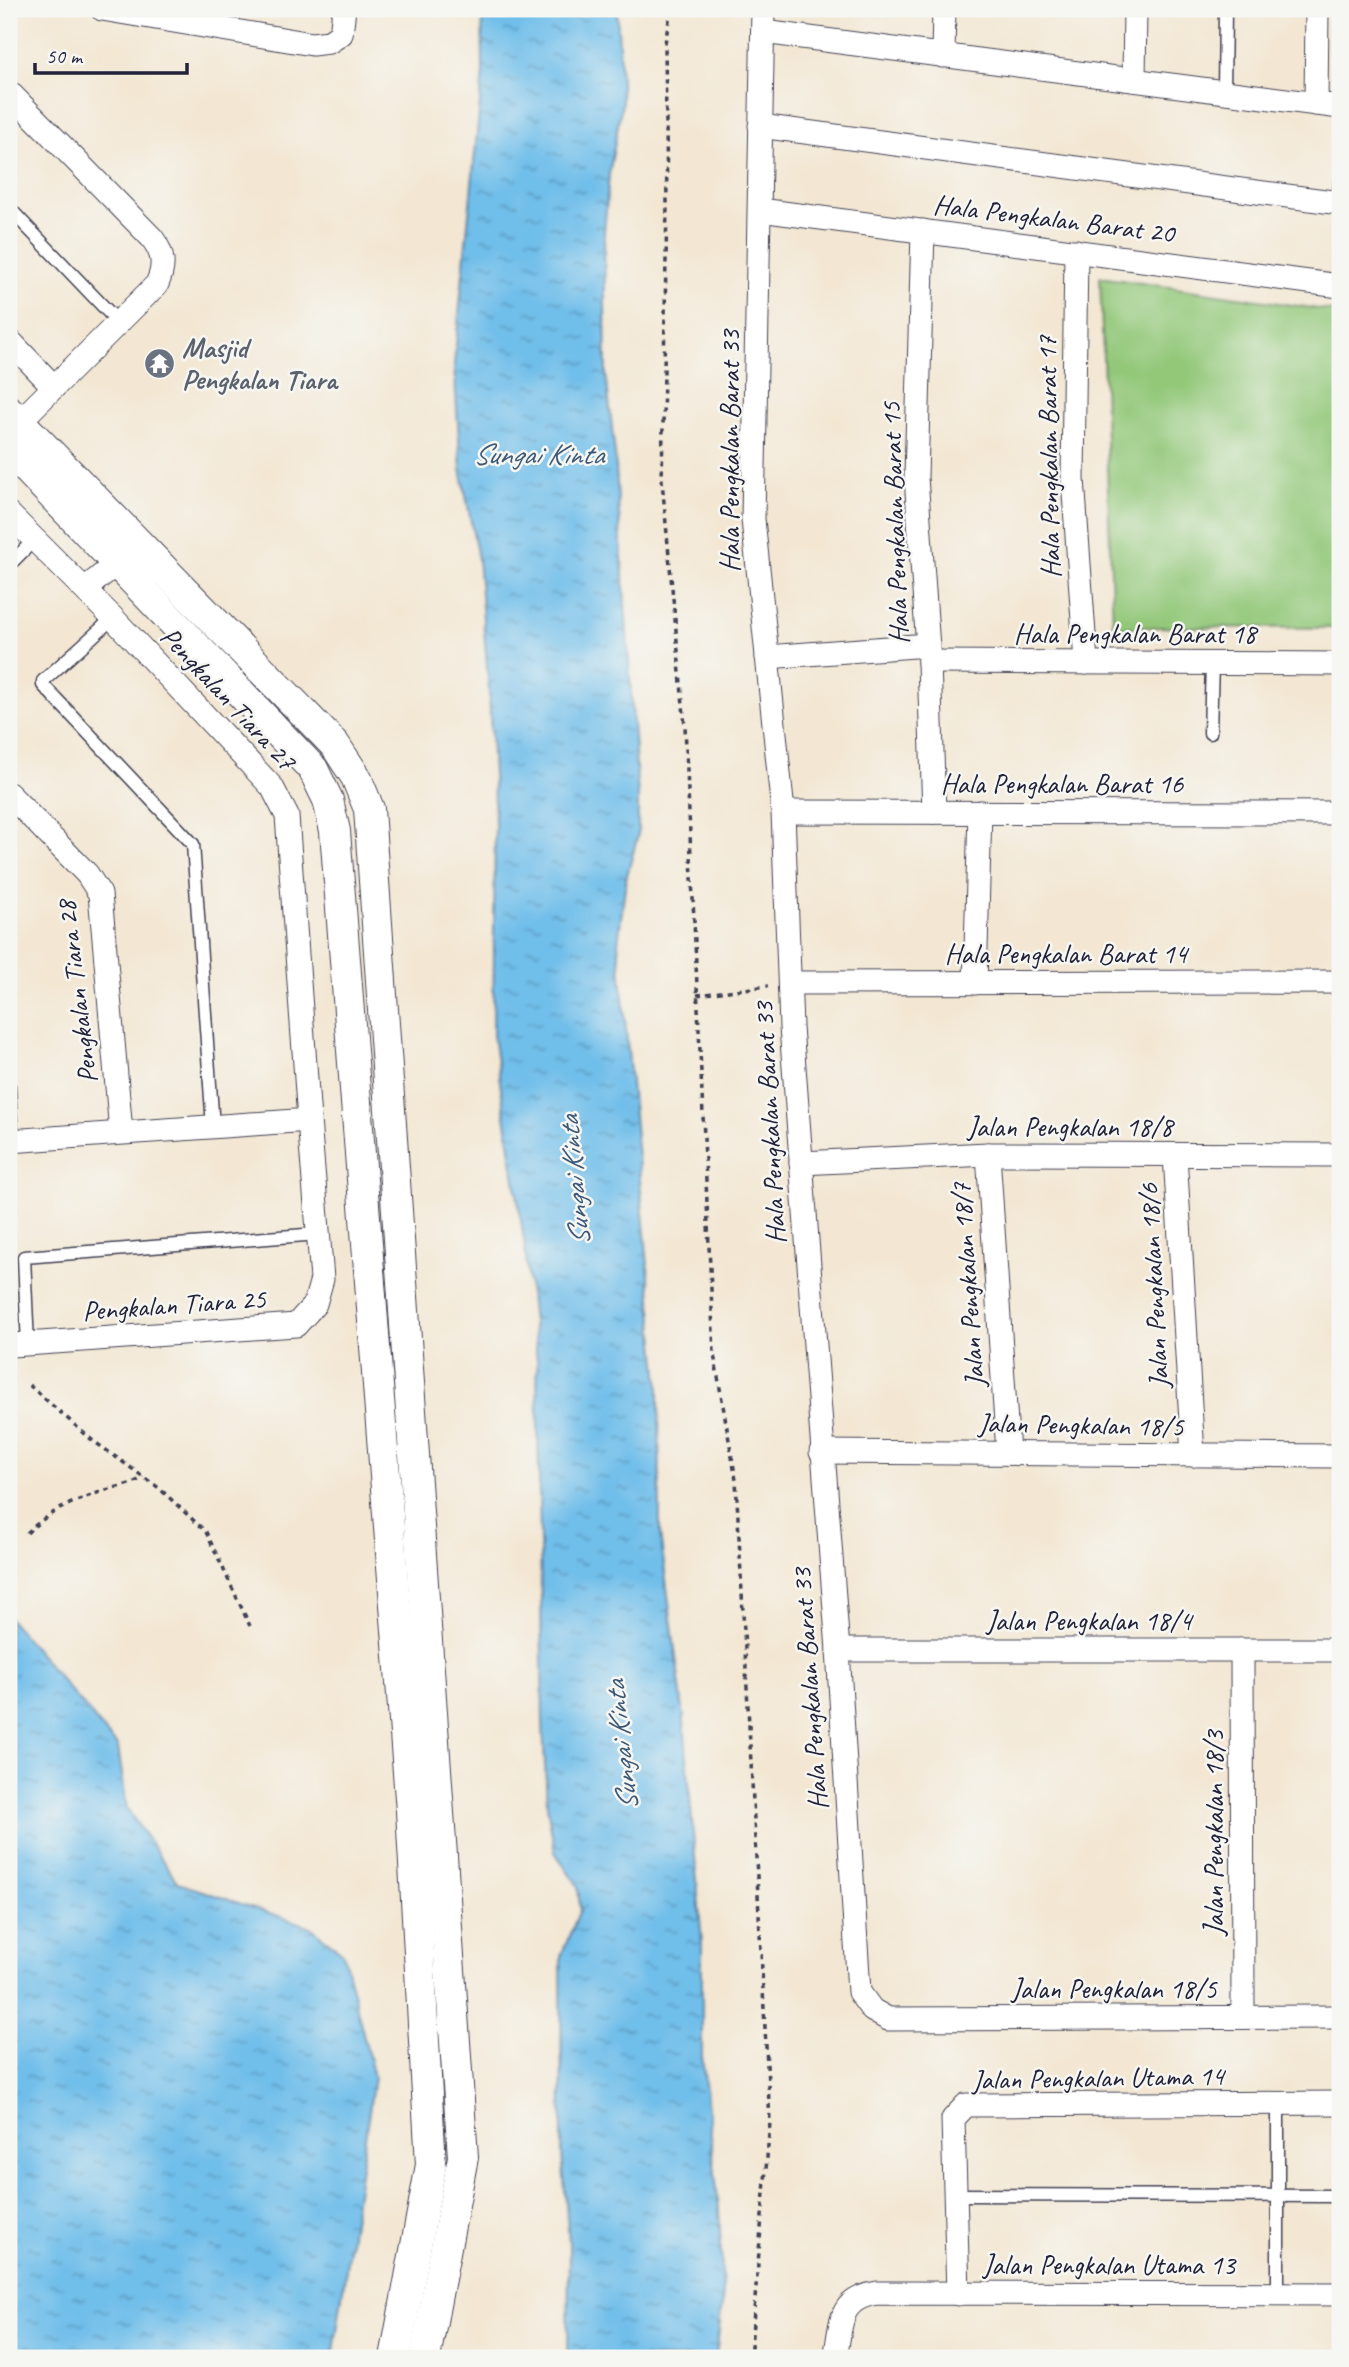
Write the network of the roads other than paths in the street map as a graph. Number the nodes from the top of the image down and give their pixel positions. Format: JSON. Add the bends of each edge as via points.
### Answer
{"nodes":[{"id":1,"x":102,"y":9,"type":"edge"},
{"id":2,"x":344,"y":9,"type":"edge"},
{"id":3,"x":763,"y":9,"type":"edge"},
{"id":4,"x":944,"y":9,"type":"edge"},
{"id":5,"x":1135,"y":9,"type":"edge"},
{"id":6,"x":1225,"y":9,"type":"edge"},
{"id":7,"x":1317,"y":9,"type":"edge"},
{"id":8,"x":763,"y":32,"type":"junction"},
{"id":9,"x":943,"y":55,"type":"junction"},
{"id":10,"x":1134,"y":80,"type":"junction"},
{"id":11,"x":9,"y":92,"type":"edge"},
{"id":12,"x":1224,"y":92,"type":"junction"},
{"id":13,"x":1316,"y":104,"type":"junction"},
{"id":14,"x":1340,"y":107,"type":"edge"},
{"id":15,"x":760,"y":126,"type":"junction"},
{"id":16,"x":1339,"y":196,"type":"edge"},
{"id":17,"x":9,"y":208,"type":"edge"},
{"id":18,"x":760,"y":210,"type":"junction"},
{"id":19,"x":923,"y":231,"type":"junction"},
{"id":20,"x":1076,"y":251,"type":"junction"},
{"id":21,"x":1340,"y":286,"type":"edge"},
{"id":22,"x":120,"y":323,"type":"junction"},
{"id":23,"x":9,"y":340,"type":"edge"},
{"id":24,"x":54,"y":387,"type":"junction"},
{"id":25,"x":12,"y":428,"type":"edge"},
{"id":26,"x":9,"y":514,"type":"edge"},
{"id":27,"x":35,"y":539,"type":"junction"},
{"id":28,"x":122,"y":549,"type":"junction"},
{"id":29,"x":9,"y":565,"type":"edge"},
{"id":30,"x":80,"y":584,"type":"junction"},
{"id":31,"x":113,"y":618,"type":"junction"},
{"id":32,"x":929,"y":653,"type":"junction"},
{"id":33,"x":767,"y":657,"type":"junction"},
{"id":34,"x":1086,"y":663,"type":"junction"},
{"id":35,"x":1212,"y":663,"type":"junction"},
{"id":36,"x":1340,"y":664,"type":"edge"},
{"id":37,"x":1210,"y":733,"type":"dead end"},
{"id":38,"x":9,"y":794,"type":"edge"},
{"id":39,"x":783,"y":812,"type":"junction"},
{"id":40,"x":934,"y":812,"type":"junction"},
{"id":41,"x":980,"y":812,"type":"junction"},
{"id":42,"x":1340,"y":813,"type":"edge"},
{"id":43,"x":1340,"y":982,"type":"edge"},
{"id":44,"x":791,"y":983,"type":"junction"},
{"id":45,"x":975,"y":983,"type":"junction"},
{"id":46,"x":9,"y":1086,"type":"edge"},
{"id":47,"x":309,"y":1109,"type":"junction"},
{"id":48,"x":213,"y":1127,"type":"junction"},
{"id":49,"x":121,"y":1132,"type":"junction"},
{"id":50,"x":10,"y":1141,"type":"edge"},
{"id":51,"x":988,"y":1154,"type":"junction"},
{"id":52,"x":1175,"y":1155,"type":"junction"},
{"id":53,"x":1340,"y":1155,"type":"edge"},
{"id":54,"x":801,"y":1163,"type":"junction"},
{"id":55,"x":318,"y":1234,"type":"junction"},
{"id":56,"x":320,"y":1289,"type":"joint"},
{"id":57,"x":20,"y":1345,"type":"joint"},
{"id":58,"x":821,"y":1452,"type":"junction"},
{"id":59,"x":1008,"y":1453,"type":"junction"},
{"id":60,"x":1193,"y":1455,"type":"junction"},
{"id":61,"x":1340,"y":1456,"type":"edge"},
{"id":62,"x":838,"y":1650,"type":"junction"},
{"id":63,"x":1241,"y":1650,"type":"junction"},
{"id":64,"x":1340,"y":1650,"type":"edge"},
{"id":65,"x":1243,"y":2017,"type":"junction"},
{"id":66,"x":1340,"y":2017,"type":"edge"},
{"id":67,"x":888,"y":2019,"type":"joint"},
{"id":68,"x":1278,"y":2103,"type":"junction"},
{"id":69,"x":1340,"y":2103,"type":"edge"},
{"id":70,"x":954,"y":2195,"type":"junction"},
{"id":71,"x":1278,"y":2196,"type":"junction"},
{"id":72,"x":1340,"y":2196,"type":"edge"},
{"id":73,"x":1278,"y":2293,"type":"junction"},
{"id":74,"x":958,"y":2294,"type":"junction"},
{"id":75,"x":1340,"y":2294,"type":"edge"},
{"id":76,"x":395,"y":2358,"type":"edge"},
{"id":77,"x":425,"y":2358,"type":"edge"},
{"id":78,"x":835,"y":2358,"type":"edge"}],
"edges":[{"from":1,"to":2,"type":"street","via":[[312,44],[329,42],[341,34]]},
{"from":3,"to":8,"type":"street","name":"Hala Pengkalan Barat 33"},
{"from":4,"to":9,"type":"street"},
{"from":5,"to":10,"type":"street"},
{"from":6,"to":12,"type":"lane"},
{"from":7,"to":13,"type":"street"},
{"from":8,"to":9,"type":"street"},
{"from":8,"to":15,"type":"street","name":"Hala Pengkalan Barat 33"},
{"from":9,"to":10,"type":"street"},
{"from":10,"to":12,"type":"street"},
{"from":11,"to":22,"type":"street","via":[[161,251],[157,284]]},
{"from":12,"to":13,"type":"street"},
{"from":13,"to":14,"type":"street"},
{"from":15,"to":16,"type":"street"},
{"from":15,"to":18,"type":"street","name":"Hala Pengkalan Barat 33"},
{"from":17,"to":22,"type":"lane"},
{"from":18,"to":19,"type":"street","name":"Hala Pengkalan Barat 20"},
{"from":18,"to":33,"type":"street","name":"Hala Pengkalan Barat 33","via":[[753,519]]},
{"from":19,"to":20,"type":"street","name":"Hala Pengkalan Barat 20"},
{"from":19,"to":32,"type":"street","name":"Hala Pengkalan Barat 15","via":[[916,477]]},
{"from":20,"to":21,"type":"street","name":"Hala Pengkalan Barat 20"},
{"from":20,"to":34,"type":"street","name":"Hala Pengkalan Barat 17","via":[[1073,479]]},
{"from":22,"to":24,"type":"street"},
{"from":23,"to":24,"type":"street"},
{"from":24,"to":25,"type":"street"},
{"from":25,"to":28,"type":"street"},
{"from":26,"to":27,"type":"street","name":"Pengkalan Tiara 27"},
{"from":27,"to":29,"type":"lane"},
{"from":27,"to":30,"type":"street","name":"Pengkalan Tiara 27"},
{"from":28,"to":30,"type":"street"},
{"from":28,"to":76,"type":"street","via":[[313,769],[328,800],[335,831],[411,1811],[430,2165]]},
{"from":28,"to":77,"type":"street","via":[[335,745],[356,777],[369,809],[463,2157]]},
{"from":30,"to":31,"type":"street","name":"Pengkalan Tiara 27"},
{"from":31,"to":47,"type":"street","name":"Pengkalan Tiara 27","via":[[282,801],[287,816]]},
{"from":31,"to":48,"type":"lane","via":[[43,685],[192,844]]},
{"from":32,"to":33,"type":"street","name":"Hala Pengkalan Barat 18"},
{"from":32,"to":34,"type":"street","name":"Hala Pengkalan Barat 18"},
{"from":32,"to":40,"type":"street","name":"Hala Pengkalan Barat 15"},
{"from":33,"to":39,"type":"street","name":"Hala Pengkalan Barat 33"},
{"from":34,"to":35,"type":"street","name":"Hala Pengkalan Barat 18"},
{"from":35,"to":36,"type":"street","name":"Hala Pengkalan Barat 18"},
{"from":35,"to":37,"type":"lane"},
{"from":38,"to":49,"type":"street","name":"Pengkalan Tiara 28","via":[[87,874],[100,894]]},
{"from":39,"to":40,"type":"street","name":"Hala Pengkalan Barat 16"},
{"from":39,"to":44,"type":"street","name":"Hala Pengkalan Barat 33"},
{"from":40,"to":41,"type":"street","name":"Hala Pengkalan Barat 16"},
{"from":41,"to":42,"type":"street","name":"Hala Pengkalan Barat 16"},
{"from":41,"to":45,"type":"street"},
{"from":43,"to":45,"type":"street","name":"Hala Pengkalan Barat 14"},
{"from":44,"to":45,"type":"street","name":"Hala Pengkalan Barat 14"},
{"from":44,"to":54,"type":"street","name":"Hala Pengkalan Barat 33"},
{"from":46,"to":50,"type":"lane"},
{"from":47,"to":48,"type":"street"},
{"from":47,"to":55,"type":"street","name":"Pengkalan Tiara 27"},
{"from":48,"to":49,"type":"street"},
{"from":49,"to":50,"type":"street"},
{"from":51,"to":52,"type":"street","name":"Jalan Pengkalan 18/8"},
{"from":51,"to":54,"type":"street","name":"Jalan Pengkalan 18/8"},
{"from":51,"to":59,"type":"street","name":"Jalan Pengkalan 18/7"},
{"from":52,"to":53,"type":"street","name":"Jalan Pengkalan 18/8"},
{"from":52,"to":60,"type":"street","name":"Jalan Pengkalan 18/6"},
{"from":54,"to":58,"type":"street","name":"Hala Pengkalan Barat 33"},
{"from":55,"to":56,"type":"street","name":"Pengkalan Tiara 27"},
{"from":55,"to":57,"type":"lane","via":[[24,1257]]},
{"from":56,"to":57,"type":"street","name":"Pengkalan Tiara 25","via":[[296,1325]]},
{"from":58,"to":59,"type":"street","name":"Jalan Pengkalan 18/5"},
{"from":58,"to":62,"type":"street","name":"Hala Pengkalan Barat 33"},
{"from":59,"to":60,"type":"street","name":"Jalan Pengkalan 18/5"},
{"from":60,"to":61,"type":"street","name":"Jalan Pengkalan 18/5"},
{"from":62,"to":63,"type":"street","name":"Jalan Pengkalan 18/4"},
{"from":62,"to":67,"type":"street","name":"Hala Pengkalan Barat 33","via":[[859,1992],[872,2010]]},
{"from":63,"to":64,"type":"street","name":"Jalan Pengkalan 18/4"},
{"from":63,"to":65,"type":"street","name":"Jalan Pengkalan 18/3"},
{"from":65,"to":66,"type":"street","name":"Jalan Pengkalan 18/5"},
{"from":65,"to":67,"type":"street","name":"Jalan Pengkalan 18/5"},
{"from":68,"to":69,"type":"street","name":"Jalan Pengkalan Utama 14"},
{"from":68,"to":70,"type":"street","name":"Jalan Pengkalan Utama 14","via":[[966,2105],[953,2119]]},
{"from":68,"to":71,"type":"lane"},
{"from":70,"to":71,"type":"lane"},
{"from":70,"to":74,"type":"street","name":"Jalan Pengkalan Utama 14"},
{"from":71,"to":72,"type":"lane"},
{"from":71,"to":73,"type":"lane"},
{"from":73,"to":74,"type":"street","name":"Jalan Pengkalan Utama 13"},
{"from":73,"to":75,"type":"street","name":"Jalan Pengkalan Utama 13"},
{"from":74,"to":78,"type":"street","name":"Jalan Pengkalan Utama 13","via":[[859,2295],[845,2306]]}]}
